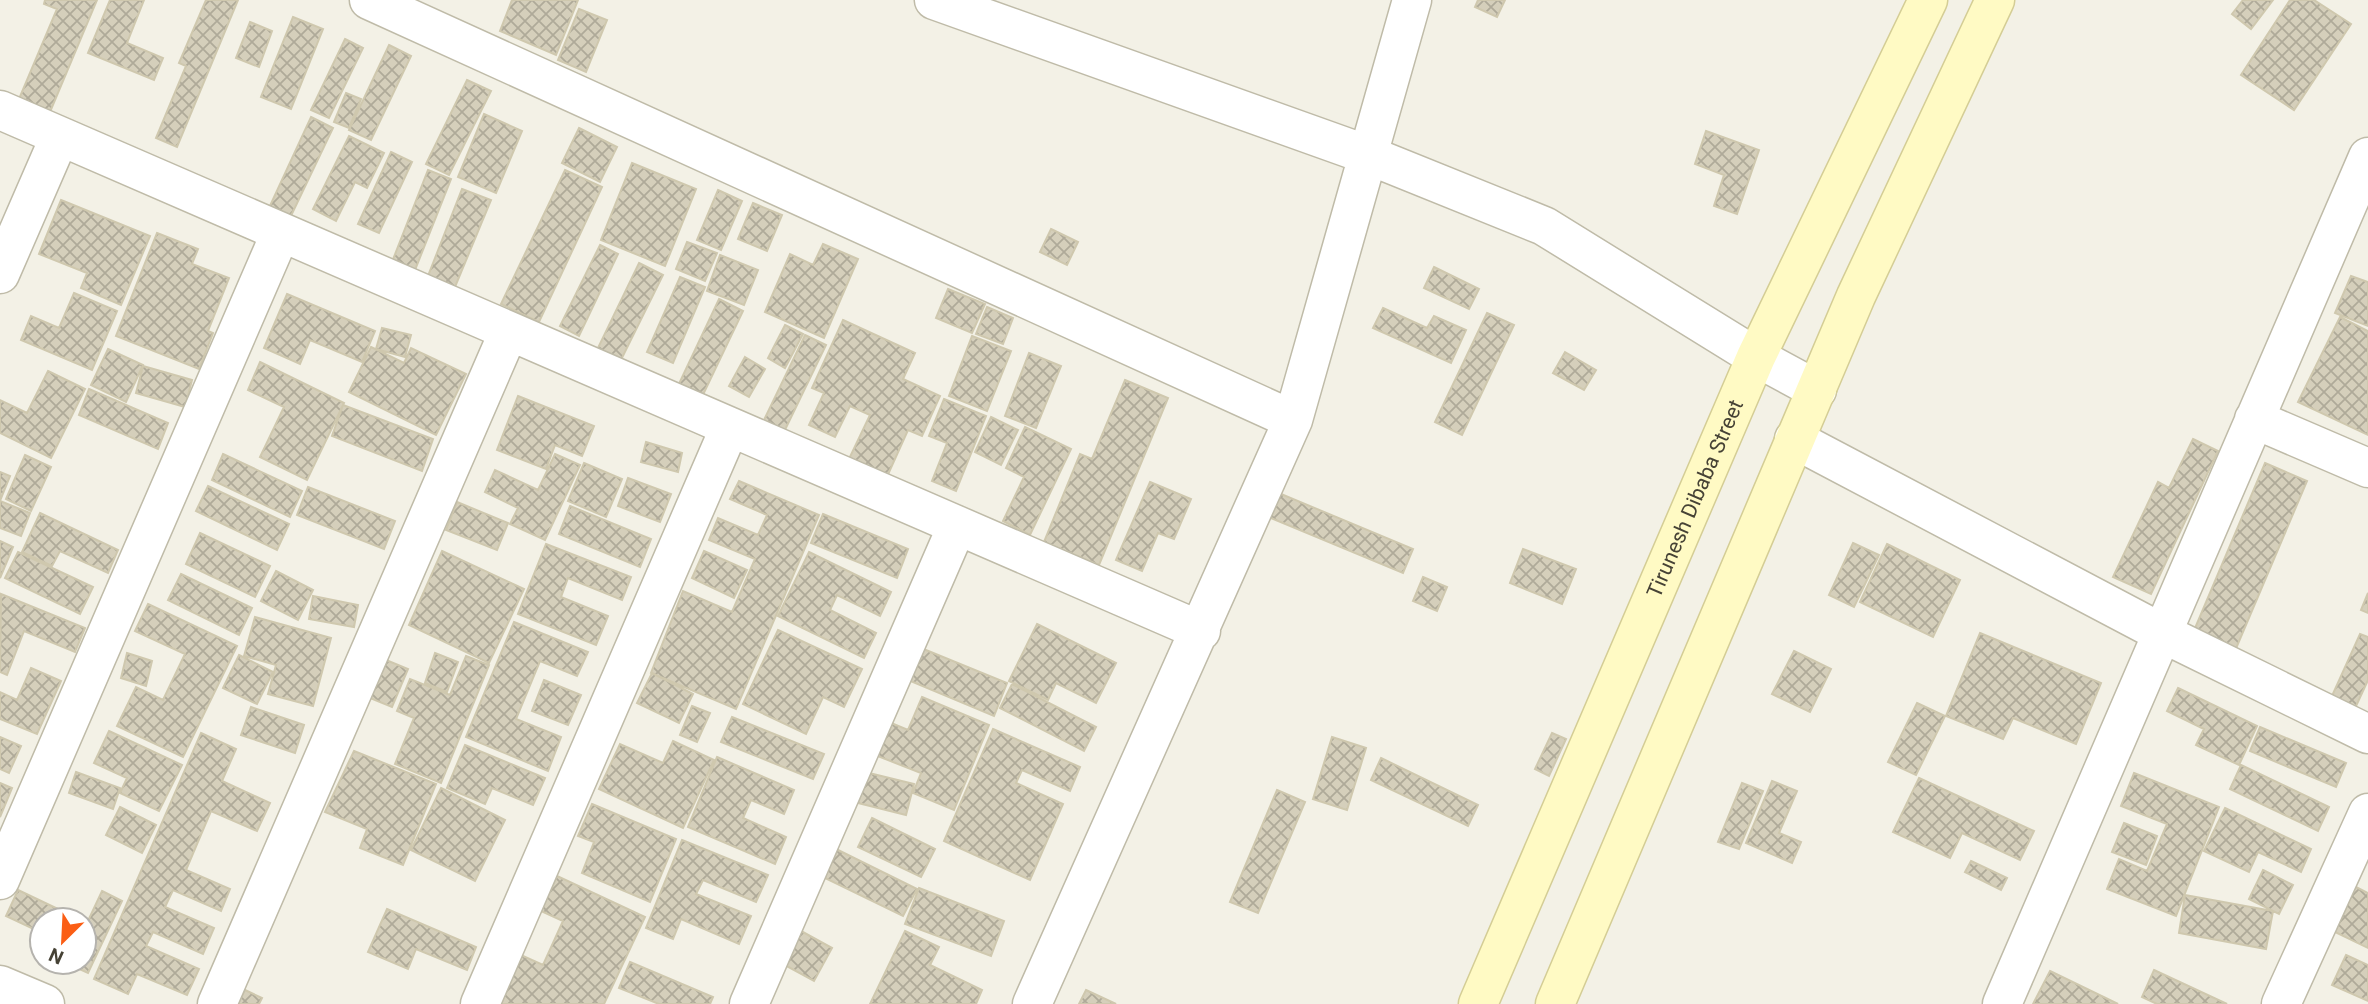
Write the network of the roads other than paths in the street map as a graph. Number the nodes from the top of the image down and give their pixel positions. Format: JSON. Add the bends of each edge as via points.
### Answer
{"nodes":[{"id":1,"x":369,"y":0,"type":"edge"},
{"id":2,"x":934,"y":0,"type":"edge"},
{"id":3,"x":1412,"y":0,"type":"edge"},
{"id":4,"x":1928,"y":0,"type":"edge"},
{"id":5,"x":1995,"y":0,"type":"edge"},
{"id":6,"x":0,"y":110,"type":"edge"},
{"id":7,"x":60,"y":136,"type":"junction"},
{"id":8,"x":1368,"y":155,"type":"junction"},
{"id":9,"x":2364,"y":175,"type":"edge"},
{"id":10,"x":281,"y":232,"type":"junction"},
{"id":11,"x":0,"y":274,"type":"edge"},
{"id":12,"x":509,"y":331,"type":"junction"},
{"id":13,"x":1756,"y":357,"type":"junction"},
{"id":14,"x":1817,"y":390,"type":"junction"},
{"id":15,"x":2255,"y":419,"type":"junction"},
{"id":16,"x":1293,"y":420,"type":"junction"},
{"id":17,"x":730,"y":427,"type":"junction"},
{"id":18,"x":1794,"y":439,"type":"junction"},
{"id":19,"x":2368,"y":468,"type":"edge"},
{"id":20,"x":957,"y":526,"type":"junction"},
{"id":21,"x":1201,"y":631,"type":"junction"},
{"id":22,"x":2160,"y":632,"type":"junction"},
{"id":23,"x":2368,"y":734,"type":"edge"},
{"id":24,"x":2368,"y":813,"type":"edge"},
{"id":25,"x":0,"y":880,"type":"edge"},
{"id":26,"x":217,"y":1004,"type":"edge"},
{"id":27,"x":480,"y":1004,"type":"edge"},
{"id":28,"x":749,"y":1004,"type":"edge"},
{"id":29,"x":1032,"y":1004,"type":"edge"},
{"id":30,"x":1478,"y":1004,"type":"edge"},
{"id":31,"x":1555,"y":1004,"type":"edge"},
{"id":32,"x":2001,"y":1004,"type":"edge"},
{"id":33,"x":2281,"y":1004,"type":"edge"}],
"edges":[{"from":1,"to":16,"type":"street"},
{"from":2,"to":8,"type":"street"},
{"from":3,"to":8,"type":"street"},
{"from":4,"to":13,"type":"street","name":"Tirunesh Dibaba Street"},
{"from":5,"to":14,"type":"street","via":[[1856,296]]},
{"from":6,"to":7,"type":"street"},
{"from":7,"to":10,"type":"street"},
{"from":7,"to":11,"type":"street"},
{"from":8,"to":13,"type":"street","via":[[1544,226]]},
{"from":8,"to":16,"type":"street"},
{"from":9,"to":15,"type":"street"},
{"from":10,"to":12,"type":"street"},
{"from":10,"to":25,"type":"street"},
{"from":12,"to":17,"type":"street"},
{"from":12,"to":26,"type":"street"},
{"from":13,"to":14,"type":"street"},
{"from":13,"to":30,"type":"street","name":"Tirunesh Dibaba Street"},
{"from":14,"to":18,"type":"street"},
{"from":15,"to":19,"type":"street"},
{"from":15,"to":22,"type":"street"},
{"from":16,"to":21,"type":"street"},
{"from":17,"to":20,"type":"street"},
{"from":17,"to":27,"type":"street"},
{"from":18,"to":22,"type":"street"},
{"from":18,"to":31,"type":"street"},
{"from":20,"to":21,"type":"street"},
{"from":20,"to":28,"type":"street"},
{"from":21,"to":29,"type":"street"},
{"from":22,"to":23,"type":"street"},
{"from":22,"to":32,"type":"street"},
{"from":24,"to":33,"type":"street"}]}
